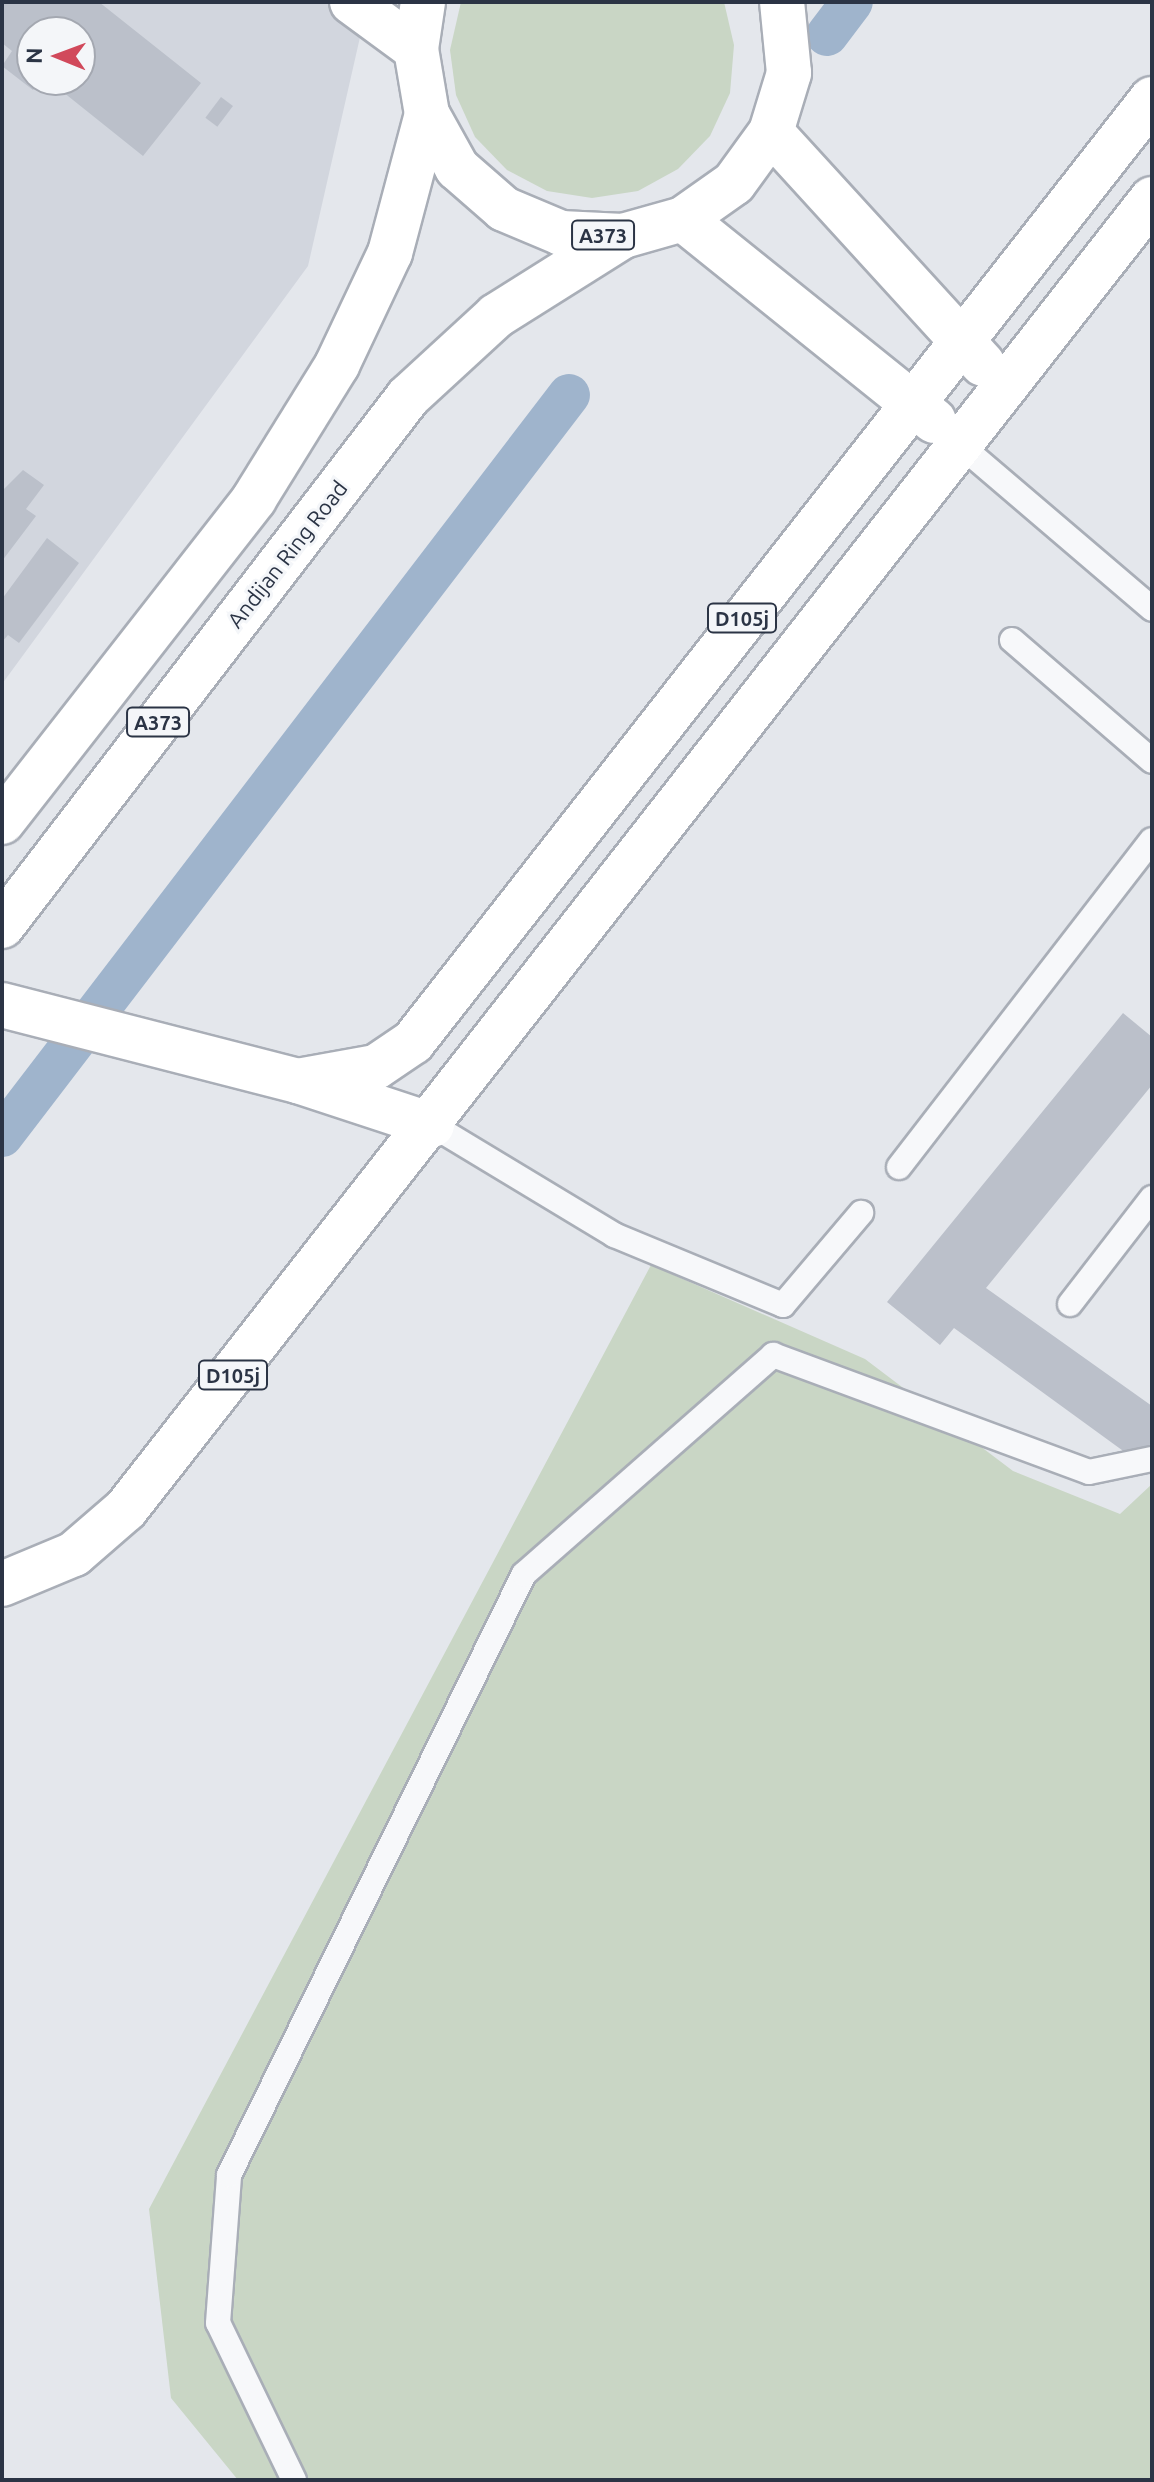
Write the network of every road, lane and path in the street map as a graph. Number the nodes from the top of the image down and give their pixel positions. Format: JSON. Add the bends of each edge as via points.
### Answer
{"nodes":[{"id":1,"x":352,"y":2,"type":"edge"},
{"id":2,"x":423,"y":2,"type":"edge"},
{"id":3,"x":784,"y":5,"type":"edge"},
{"id":4,"x":416,"y":49,"type":"junction"},
{"id":5,"x":1152,"y":99,"type":"edge"},
{"id":6,"x":427,"y":114,"type":"junction"},
{"id":7,"x":771,"y":132,"type":"junction"},
{"id":8,"x":1152,"y":199,"type":"edge"},
{"id":9,"x":683,"y":219,"type":"junction"},
{"id":10,"x":623,"y":236,"type":"junction"},
{"id":11,"x":961,"y":345,"type":"junction"},
{"id":12,"x":1006,"y":383,"type":"junction"},
{"id":13,"x":914,"y":402,"type":"junction"},
{"id":14,"x":959,"y":444,"type":"junction"},
{"id":15,"x":1152,"y":609,"type":"edge"},
{"id":16,"x":1012,"y":640,"type":"dead end"},
{"id":17,"x":1152,"y":761,"type":"edge"},
{"id":18,"x":2,"y":822,"type":"edge"},
{"id":19,"x":1152,"y":840,"type":"edge"},
{"id":20,"x":2,"y":926,"type":"edge"},
{"id":21,"x":2,"y":1005,"type":"edge"},
{"id":22,"x":298,"y":1081,"type":"junction"},
{"id":23,"x":432,"y":1125,"type":"junction"},
{"id":24,"x":899,"y":1167,"type":"dead end"},
{"id":25,"x":1152,"y":1198,"type":"edge"},
{"id":26,"x":861,"y":1213,"type":"dead end"},
{"id":27,"x":1070,"y":1304,"type":"dead end"},
{"id":28,"x":1152,"y":1459,"type":"edge"},
{"id":29,"x":2,"y":1584,"type":"edge"},
{"id":30,"x":294,"y":2480,"type":"edge"}],
"edges":[{"from":1,"to":4,"type":"main road"},
{"from":2,"to":4,"type":"main road","number":"A373"},
{"from":3,"to":7,"type":"main road","number":"A373","via":[[789,73]]},
{"from":4,"to":6,"type":"main road","number":"A373"},
{"from":5,"to":11,"type":"main road","number":"D105j"},
{"from":6,"to":10,"type":"main road","number":"A373","via":[[457,168],[504,209],[561,233]]},
{"from":6,"to":18,"type":"main road","number":"A373","via":[[390,253],[337,365],[254,499]]},
{"from":7,"to":9,"type":"main road","number":"A373","via":[[734,183]]},
{"from":7,"to":11,"type":"main road"},
{"from":8,"to":12,"type":"main road","number":"D105j"},
{"from":9,"to":10,"type":"main road","number":"A373"},
{"from":9,"to":13,"type":"main road"},
{"from":10,"to":20,"type":"main road","name":"Andijan Ring Road","number":"A373","via":[[496,316],[408,397]]},
{"from":11,"to":12,"type":"main road"},
{"from":11,"to":13,"type":"main road","number":"D105j"},
{"from":12,"to":14,"type":"main road","number":"D105j"},
{"from":13,"to":14,"type":"main road"},
{"from":13,"to":22,"type":"main road","number":"D105j","via":[[413,1042],[376,1067]]},
{"from":14,"to":15,"type":"lane"},
{"from":14,"to":23,"type":"main road","number":"D105j","via":[[615,877]]},
{"from":16,"to":17,"type":"lane"},
{"from":19,"to":24,"type":"lane"},
{"from":21,"to":22,"type":"main road","number":"D105j"},
{"from":22,"to":23,"type":"main road","number":"D105j"},
{"from":23,"to":26,"type":"lane","via":[[614,1235],[783,1305]]},
{"from":23,"to":29,"type":"main road","number":"D105j","via":[[126,1509],[74,1554]]},
{"from":25,"to":27,"type":"lane"},
{"from":28,"to":30,"type":"lane","via":[[1089,1472],[773,1355],[524,1574],[229,2175],[218,2323]]}]}
